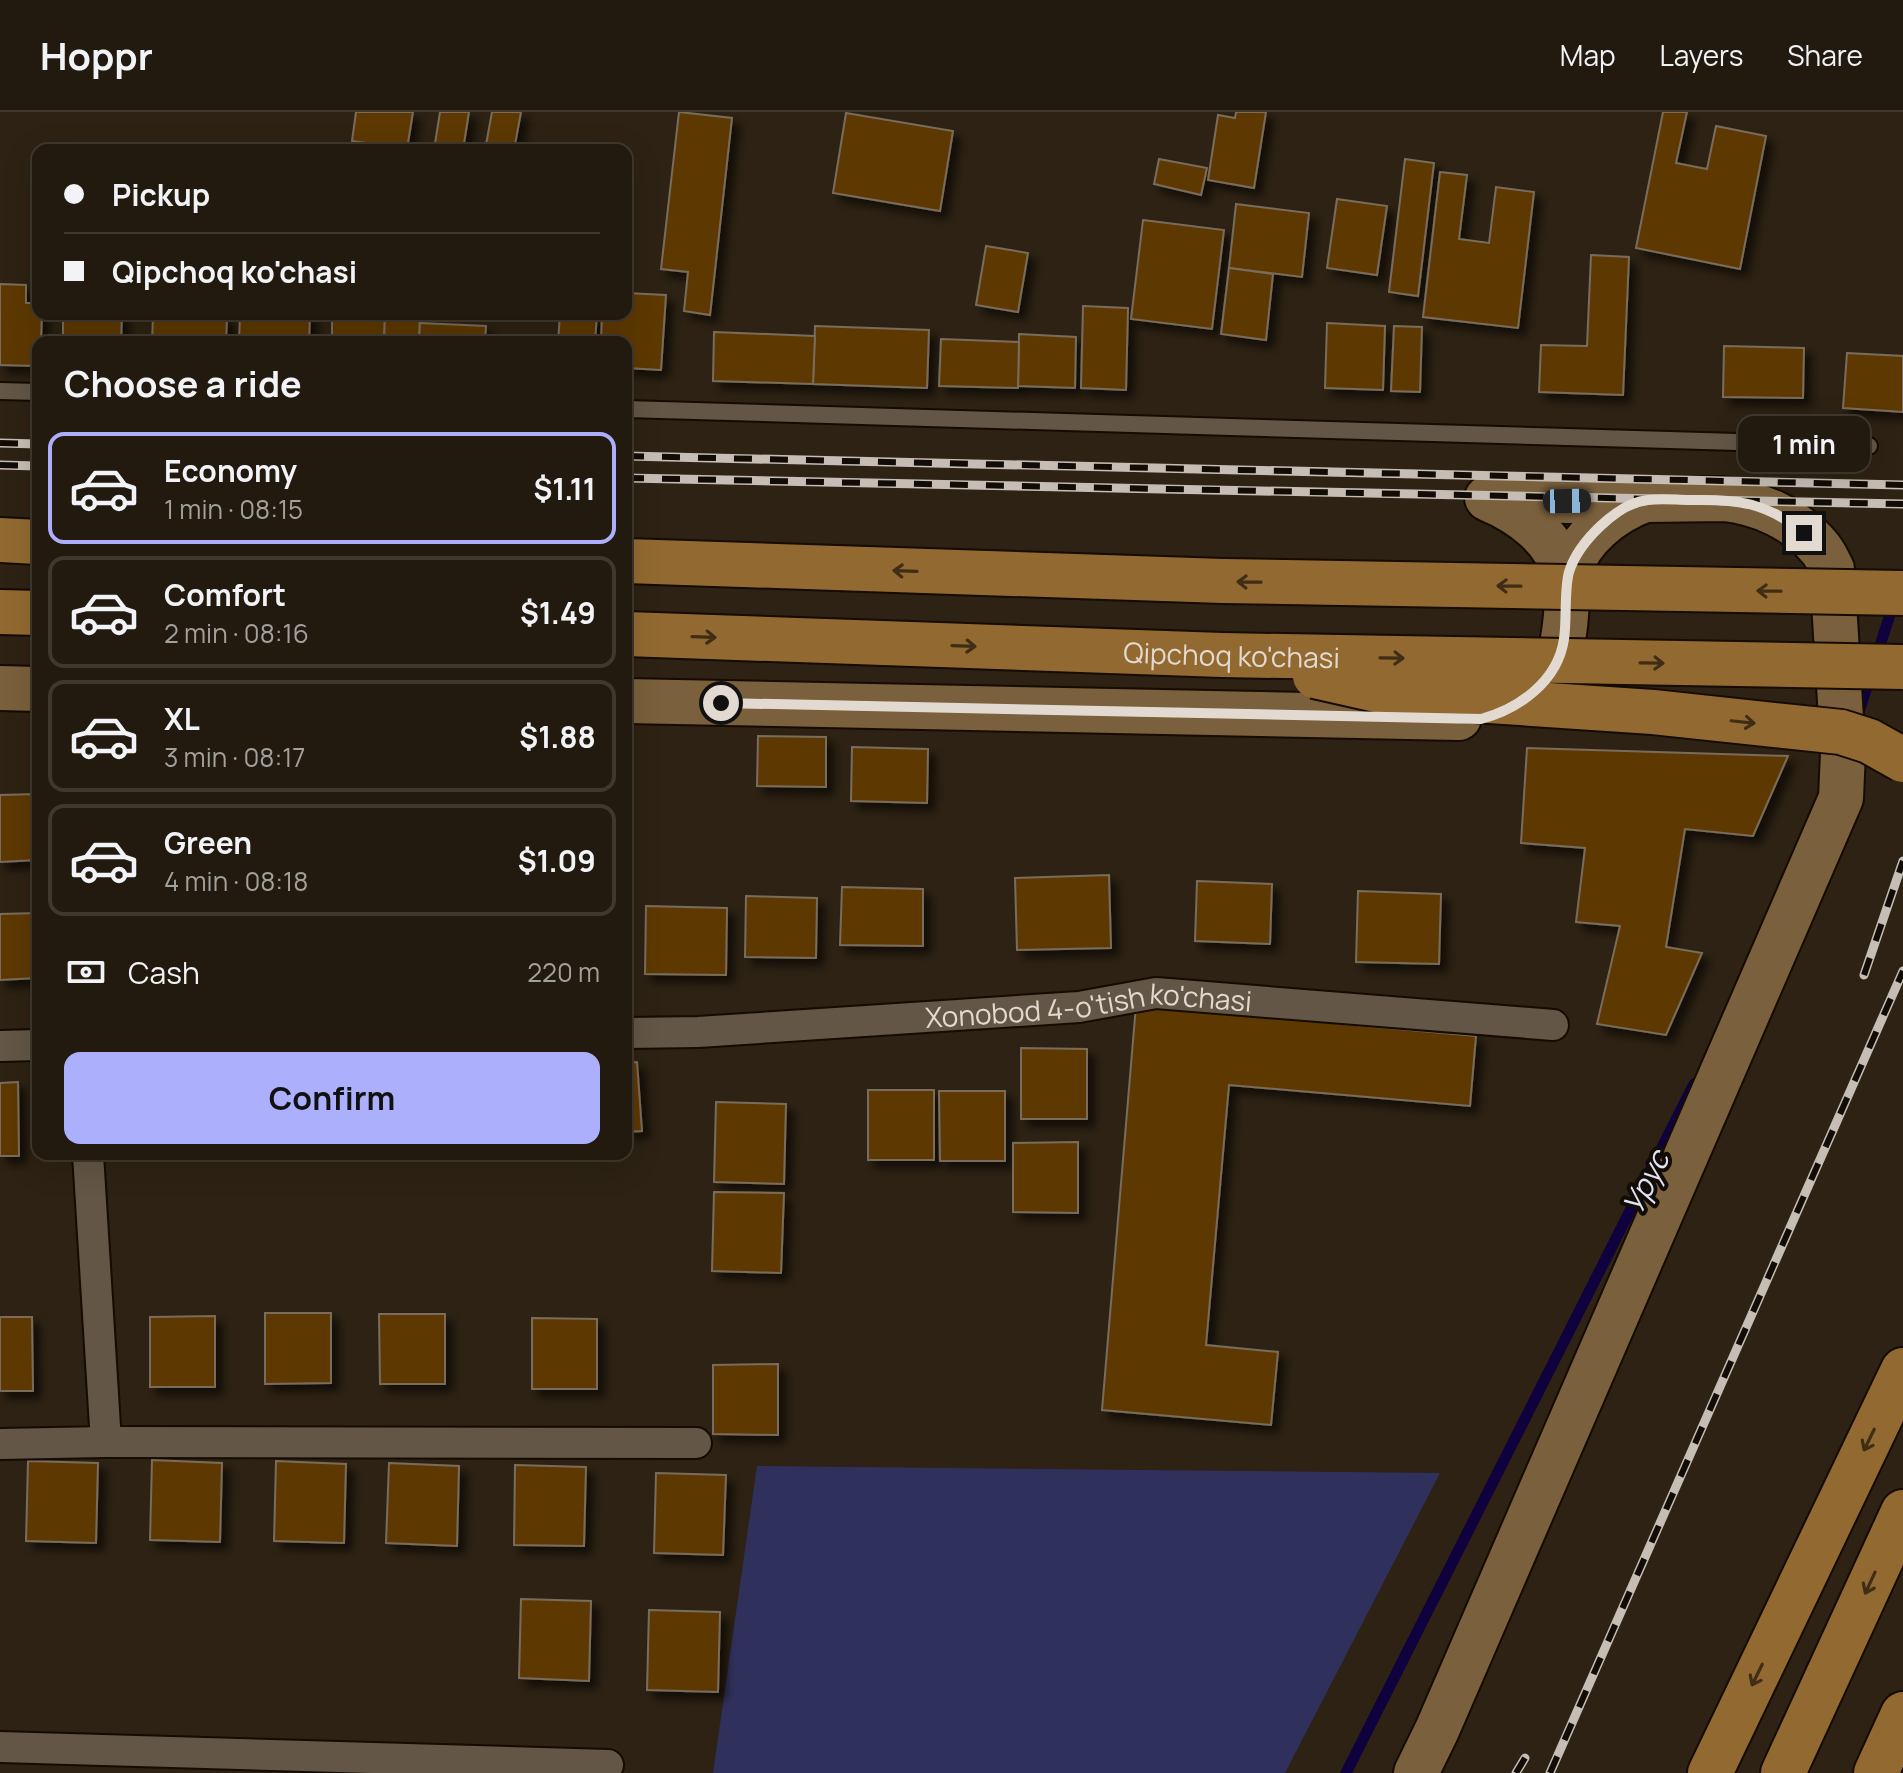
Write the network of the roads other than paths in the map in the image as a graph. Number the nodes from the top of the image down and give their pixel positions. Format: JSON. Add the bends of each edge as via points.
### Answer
{"nodes":[{"id":1,"x":0,"y":391,"type":"edge"},
{"id":2,"x":32,"y":392,"type":"edge"},
{"id":3,"x":632,"y":409,"type":"edge"},
{"id":4,"x":1869,"y":446,"type":"dead end"},
{"id":5,"x":1645,"y":500,"type":"junction"},
{"id":6,"x":632,"y":561,"type":"edge"},
{"id":7,"x":1903,"y":593,"type":"edge"},
{"id":8,"x":632,"y":634,"type":"edge"},
{"id":9,"x":1564,"y":642,"type":"junction"},
{"id":10,"x":1222,"y":655,"type":"junction"},
{"id":11,"x":1903,"y":667,"type":"edge"},
{"id":12,"x":0,"y":688,"type":"edge"},
{"id":13,"x":32,"y":689,"type":"edge"},
{"id":14,"x":632,"y":701,"type":"edge"},
{"id":15,"x":1903,"y":760,"type":"edge"},
{"id":16,"x":1553,"y":1025,"type":"dead end"},
{"id":17,"x":632,"y":1033,"type":"edge"},
{"id":18,"x":32,"y":1045,"type":"edge"},
{"id":19,"x":0,"y":1046,"type":"edge"},
{"id":20,"x":88,"y":1160,"type":"edge"},
{"id":21,"x":1903,"y":1370,"type":"edge"},
{"id":22,"x":106,"y":1442,"type":"junction"},
{"id":23,"x":696,"y":1443,"type":"dead end"},
{"id":24,"x":0,"y":1444,"type":"edge"},
{"id":25,"x":1903,"y":1512,"type":"edge"},
{"id":26,"x":1903,"y":1714,"type":"edge"},
{"id":27,"x":0,"y":1747,"type":"edge"},
{"id":28,"x":608,"y":1765,"type":"dead end"},
{"id":29,"x":1416,"y":1773,"type":"edge"},
{"id":30,"x":1710,"y":1773,"type":"edge"},
{"id":31,"x":1783,"y":1773,"type":"edge"},
{"id":32,"x":1876,"y":1773,"type":"edge"}],
"edges":[{"from":1,"to":2,"type":"lane"},
{"from":3,"to":4,"type":"lane"},
{"from":5,"to":9,"type":"street","via":[[1607,520],[1577,557],[1569,572]]},
{"from":5,"to":9,"type":"street","via":[[1487,498],[1529,523],[1557,558],[1563,573]]},
{"from":5,"to":29,"type":"street","via":[[1742,501],[1790,522],[1820,548],[1832,569],[1841,798]]},
{"from":7,"to":6,"type":"main road","one_way":true,"bridge":true,"via":[[1223,581]]},
{"from":8,"to":10,"type":"main road","name":"Qipchoq ko'chasi","one_way":true,"bridge":true},
{"from":9,"to":14,"type":"street","via":[[1533,692],[1481,719]]},
{"from":10,"to":11,"type":"main road","name":"Qipchoq ko'chasi","one_way":true,"bridge":true},
{"from":10,"to":15,"type":"main road","one_way":true,"bridge":true,"via":[[1399,695],[1653,712],[1841,732]]},
{"from":12,"to":13,"type":"street"},
{"from":16,"to":17,"type":"street","name":"Xonobod 4-o'tish ko'chasi","via":[[1156,993],[1079,1007]]},
{"from":18,"to":19,"type":"street"},
{"from":20,"to":22,"type":"street"},
{"from":21,"to":30,"type":"main road","one_way":true},
{"from":22,"to":23,"type":"street"},
{"from":22,"to":24,"type":"street"},
{"from":25,"to":31,"type":"main road","one_way":true},
{"from":26,"to":32,"type":"main road"},
{"from":27,"to":28,"type":"street"}]}
